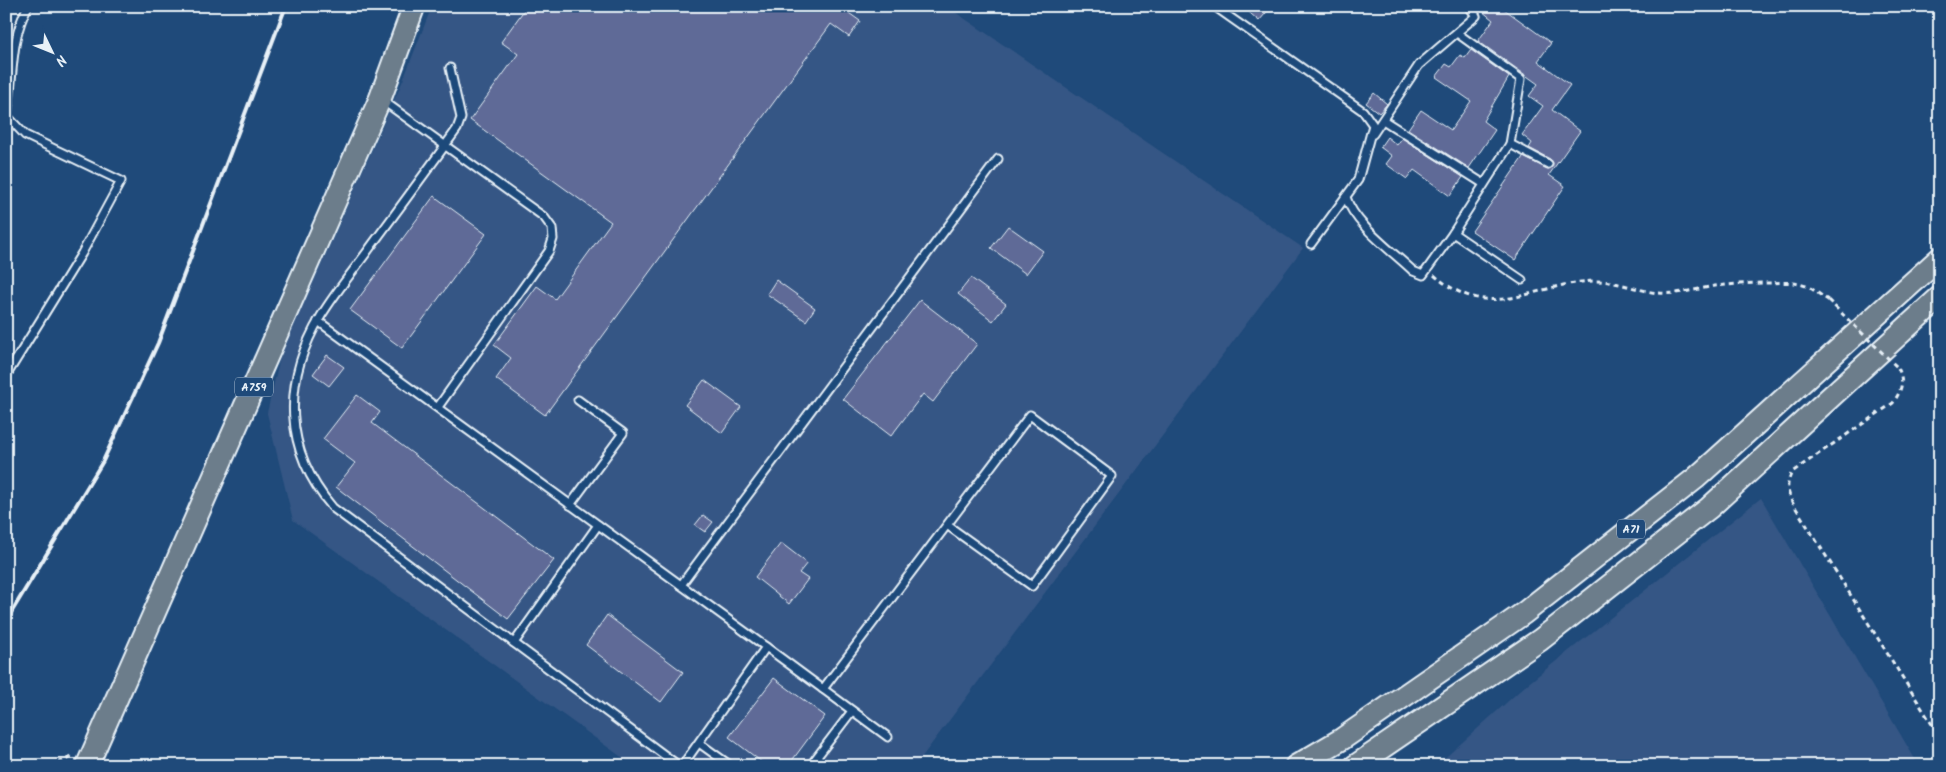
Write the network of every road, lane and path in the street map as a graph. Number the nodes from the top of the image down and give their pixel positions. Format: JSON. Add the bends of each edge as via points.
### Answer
{"nodes":[{"id":1,"x":28,"y":6,"type":"edge"},
{"id":2,"x":414,"y":6,"type":"edge"},
{"id":3,"x":1214,"y":6,"type":"edge"},
{"id":4,"x":1469,"y":6,"type":"edge"},
{"id":5,"x":1457,"y":33,"type":"junction"},
{"id":6,"x":450,"y":68,"type":"dead end"},
{"id":7,"x":380,"y":99,"type":"junction"},
{"id":8,"x":1383,"y":120,"type":"junction"},
{"id":9,"x":1371,"y":138,"type":"junction"},
{"id":10,"x":446,"y":144,"type":"junction"},
{"id":11,"x":1510,"y":144,"type":"junction"},
{"id":12,"x":998,"y":159,"type":"dead end"},
{"id":13,"x":1548,"y":164,"type":"dead end"},
{"id":14,"x":1484,"y":184,"type":"junction"},
{"id":15,"x":1346,"y":197,"type":"junction"},
{"id":16,"x":1453,"y":234,"type":"junction"},
{"id":17,"x":1311,"y":244,"type":"dead end"},
{"id":18,"x":1940,"y":258,"type":"edge"},
{"id":19,"x":1428,"y":270,"type":"junction"},
{"id":20,"x":1522,"y":280,"type":"dead end"},
{"id":21,"x":1940,"y":297,"type":"edge"},
{"id":22,"x":318,"y":321,"type":"junction"},
{"id":23,"x":6,"y":376,"type":"edge"},
{"id":24,"x":578,"y":400,"type":"dead end"},
{"id":25,"x":438,"y":407,"type":"junction"},
{"id":26,"x":570,"y":505,"type":"junction"},
{"id":27,"x":947,"y":525,"type":"junction"},
{"id":28,"x":598,"y":526,"type":"junction"},
{"id":29,"x":681,"y":586,"type":"junction"},
{"id":30,"x":514,"y":643,"type":"junction"},
{"id":31,"x":766,"y":647,"type":"junction"},
{"id":32,"x":823,"y":689,"type":"junction"},
{"id":33,"x":852,"y":710,"type":"junction"},
{"id":34,"x":1940,"y":737,"type":"edge"},
{"id":35,"x":888,"y":738,"type":"dead end"},
{"id":36,"x":699,"y":742,"type":"junction"},
{"id":37,"x":6,"y":759,"type":"edge"},
{"id":38,"x":35,"y":766,"type":"edge"},
{"id":39,"x":87,"y":766,"type":"edge"},
{"id":40,"x":680,"y":766,"type":"edge"},
{"id":41,"x":730,"y":766,"type":"edge"},
{"id":42,"x":810,"y":766,"type":"edge"},
{"id":43,"x":1296,"y":766,"type":"edge"},
{"id":44,"x":1355,"y":766,"type":"edge"}],
"edges":[{"from":1,"to":23,"type":"lane","via":[[19,22],[13,46],[8,116],[25,135],[121,181],[82,253]]},
{"from":2,"to":7,"type":"main road","number":"A759"},
{"from":3,"to":9,"type":"lane","via":[[1362,111],[1373,125]]},
{"from":4,"to":5,"type":"lane","via":[[1476,16]]},
{"from":5,"to":8,"type":"lane","via":[[1419,66]]},
{"from":5,"to":11,"type":"lane","via":[[1521,79]]},
{"from":6,"to":10,"type":"lane","via":[[461,118]]},
{"from":7,"to":10,"type":"lane"},
{"from":7,"to":39,"type":"main road","number":"A759"},
{"from":8,"to":9,"type":"lane"},
{"from":8,"to":14,"type":"lane"},
{"from":9,"to":15,"type":"lane","via":[[1358,180]]},
{"from":10,"to":22,"type":"lane"},
{"from":10,"to":25,"type":"lane","via":[[544,217],[552,228],[553,239],[540,266]]},
{"from":11,"to":13,"type":"lane"},
{"from":11,"to":14,"type":"lane"},
{"from":12,"to":29,"type":"lane"},
{"from":14,"to":16,"type":"lane"},
{"from":15,"to":17,"type":"lane"},
{"from":15,"to":19,"type":"lane","via":[[1350,210],[1413,271],[1423,275]]},
{"from":16,"to":19,"type":"lane"},
{"from":16,"to":20,"type":"lane"},
{"from":18,"to":43,"type":"main road","number":"A71","via":[[1696,478],[1524,614],[1342,739]]},
{"from":19,"to":34,"type":"path","bridge":true,"via":[[1459,293],[1478,298],[1508,299],[1597,281],[1659,293],[1789,282],[1806,286],[1828,300],[1898,368],[1903,377],[1901,390],[1893,403],[1792,472],[1787,491]]},
{"from":21,"to":44,"type":"main road","number":"A71","via":[[1701,514],[1540,640]]},
{"from":22,"to":25,"type":"lane"},
{"from":22,"to":30,"type":"lane","via":[[298,365],[293,392],[295,431],[305,466],[317,490],[333,508]]},
{"from":24,"to":26,"type":"lane","via":[[623,433]]},
{"from":25,"to":26,"type":"lane"},
{"from":26,"to":28,"type":"lane"},
{"from":27,"to":27,"type":"lane","via":[[1030,415],[1112,476],[1032,586]]},
{"from":27,"to":32,"type":"lane"},
{"from":28,"to":29,"type":"lane"},
{"from":28,"to":30,"type":"lane"},
{"from":29,"to":31,"type":"lane"},
{"from":30,"to":40,"type":"lane"},
{"from":31,"to":32,"type":"lane"},
{"from":31,"to":36,"type":"lane"},
{"from":32,"to":33,"type":"lane"},
{"from":33,"to":35,"type":"lane"},
{"from":33,"to":42,"type":"lane"},
{"from":36,"to":40,"type":"lane"},
{"from":36,"to":41,"type":"lane"},
{"from":37,"to":38,"type":"path"}]}
